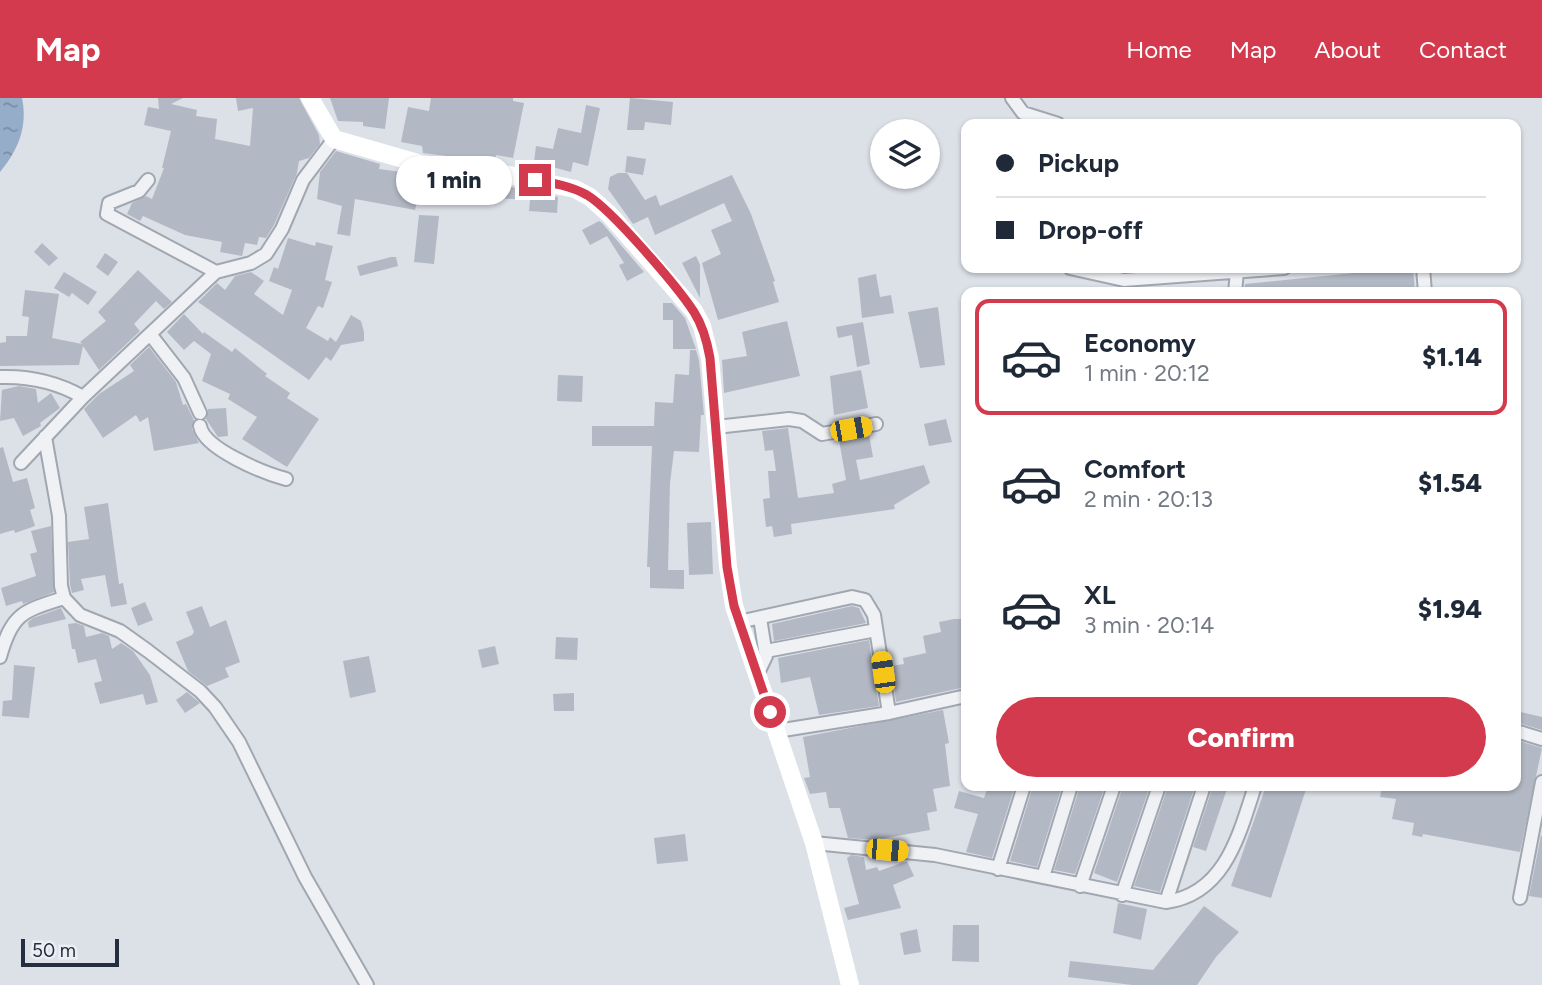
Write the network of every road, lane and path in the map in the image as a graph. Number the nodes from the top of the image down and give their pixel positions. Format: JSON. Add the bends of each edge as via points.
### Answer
{"nodes":[{"id":1,"x":310,"y":98,"type":"edge"},
{"id":2,"x":1012,"y":98,"type":"edge"},
{"id":3,"x":1042,"y":119,"type":"edge"},
{"id":4,"x":334,"y":139,"type":"junction"},
{"id":5,"x":148,"y":180,"type":"dead end"},
{"id":6,"x":216,"y":272,"type":"junction"},
{"id":7,"x":1092,"y":273,"type":"edge"},
{"id":8,"x":1223,"y":273,"type":"edge"},
{"id":9,"x":150,"y":334,"type":"junction"},
{"id":10,"x":0,"y":377,"type":"edge"},
{"id":11,"x":83,"y":397,"type":"junction"},
{"id":12,"x":876,"y":424,"type":"dead end"},
{"id":13,"x":716,"y":427,"type":"junction"},
{"id":14,"x":45,"y":437,"type":"junction"},
{"id":15,"x":21,"y":463,"type":"dead end"},
{"id":16,"x":286,"y":479,"type":"dead end"},
{"id":17,"x":64,"y":598,"type":"junction"},
{"id":18,"x":760,"y":618,"type":"junction"},
{"id":19,"x":739,"y":622,"type":"junction"},
{"id":20,"x":876,"y":630,"type":"junction"},
{"id":21,"x":766,"y":650,"type":"junction"},
{"id":22,"x":0,"y":657,"type":"edge"},
{"id":23,"x":757,"y":674,"type":"junction"},
{"id":24,"x":961,"y":697,"type":"edge"},
{"id":25,"x":889,"y":713,"type":"junction"},
{"id":26,"x":777,"y":731,"type":"junction"},
{"id":27,"x":1521,"y":733,"type":"edge"},
{"id":28,"x":1542,"y":739,"type":"edge"},
{"id":29,"x":1542,"y":782,"type":"edge"},
{"id":30,"x":1022,"y":791,"type":"edge"},
{"id":31,"x":1069,"y":791,"type":"edge"},
{"id":32,"x":1112,"y":791,"type":"edge"},
{"id":33,"x":1157,"y":791,"type":"edge"},
{"id":34,"x":1202,"y":791,"type":"edge"},
{"id":35,"x":1253,"y":791,"type":"edge"},
{"id":36,"x":1539,"y":822,"type":"edge"},
{"id":37,"x":814,"y":843,"type":"junction"},
{"id":38,"x":998,"y":869,"type":"junction"},
{"id":39,"x":1043,"y":877,"type":"junction"},
{"id":40,"x":1080,"y":886,"type":"junction"},
{"id":41,"x":1122,"y":895,"type":"junction"},
{"id":42,"x":1520,"y":898,"type":"dead end"},
{"id":43,"x":1166,"y":902,"type":"junction"},
{"id":44,"x":367,"y":985,"type":"edge"},
{"id":45,"x":850,"y":985,"type":"edge"}],
"edges":[{"from":1,"to":4,"type":"street"},
{"from":2,"to":3,"type":"street","via":[[1023,113]]},
{"from":4,"to":6,"type":"street","via":[[303,180],[266,254]]},
{"from":4,"to":13,"type":"street","via":[[421,164],[561,184],[590,197],[698,319],[710,358]]},
{"from":5,"to":6,"type":"street","via":[[139,191],[109,203],[107,214]]},
{"from":6,"to":9,"type":"street"},
{"from":7,"to":8,"type":"street","via":[[1124,280]]},
{"from":9,"to":11,"type":"street"},
{"from":9,"to":16,"type":"street","via":[[184,378],[208,442]]},
{"from":10,"to":11,"type":"street","via":[[53,383]]},
{"from":11,"to":14,"type":"street"},
{"from":12,"to":13,"type":"street","via":[[822,434],[802,421],[789,419]]},
{"from":13,"to":19,"type":"street","via":[[727,567]]},
{"from":14,"to":15,"type":"street"},
{"from":14,"to":17,"type":"street","via":[[60,516]]},
{"from":17,"to":22,"type":"street","via":[[16,618]]},
{"from":17,"to":44,"type":"street","via":[[80,615],[120,631],[148,651],[215,707],[239,742],[305,877]]},
{"from":18,"to":19,"type":"street"},
{"from":18,"to":20,"type":"street","via":[[860,597],[870,606]]},
{"from":18,"to":21,"type":"street"},
{"from":19,"to":23,"type":"street"},
{"from":20,"to":21,"type":"street"},
{"from":20,"to":25,"type":"street"},
{"from":21,"to":23,"type":"street"},
{"from":23,"to":26,"type":"street"},
{"from":24,"to":25,"type":"street"},
{"from":25,"to":26,"type":"street"},
{"from":26,"to":37,"type":"street"},
{"from":27,"to":28,"type":"street"},
{"from":29,"to":36,"type":"street"},
{"from":30,"to":38,"type":"street"},
{"from":31,"to":39,"type":"street"},
{"from":32,"to":40,"type":"street"},
{"from":33,"to":41,"type":"street"},
{"from":34,"to":43,"type":"street"},
{"from":35,"to":43,"type":"street","via":[[1228,860],[1214,878],[1196,893]]},
{"from":36,"to":42,"type":"street"},
{"from":37,"to":38,"type":"street","via":[[935,855]]},
{"from":37,"to":45,"type":"street"},
{"from":38,"to":39,"type":"street"},
{"from":39,"to":40,"type":"street"},
{"from":40,"to":41,"type":"street"},
{"from":41,"to":43,"type":"street"}]}
